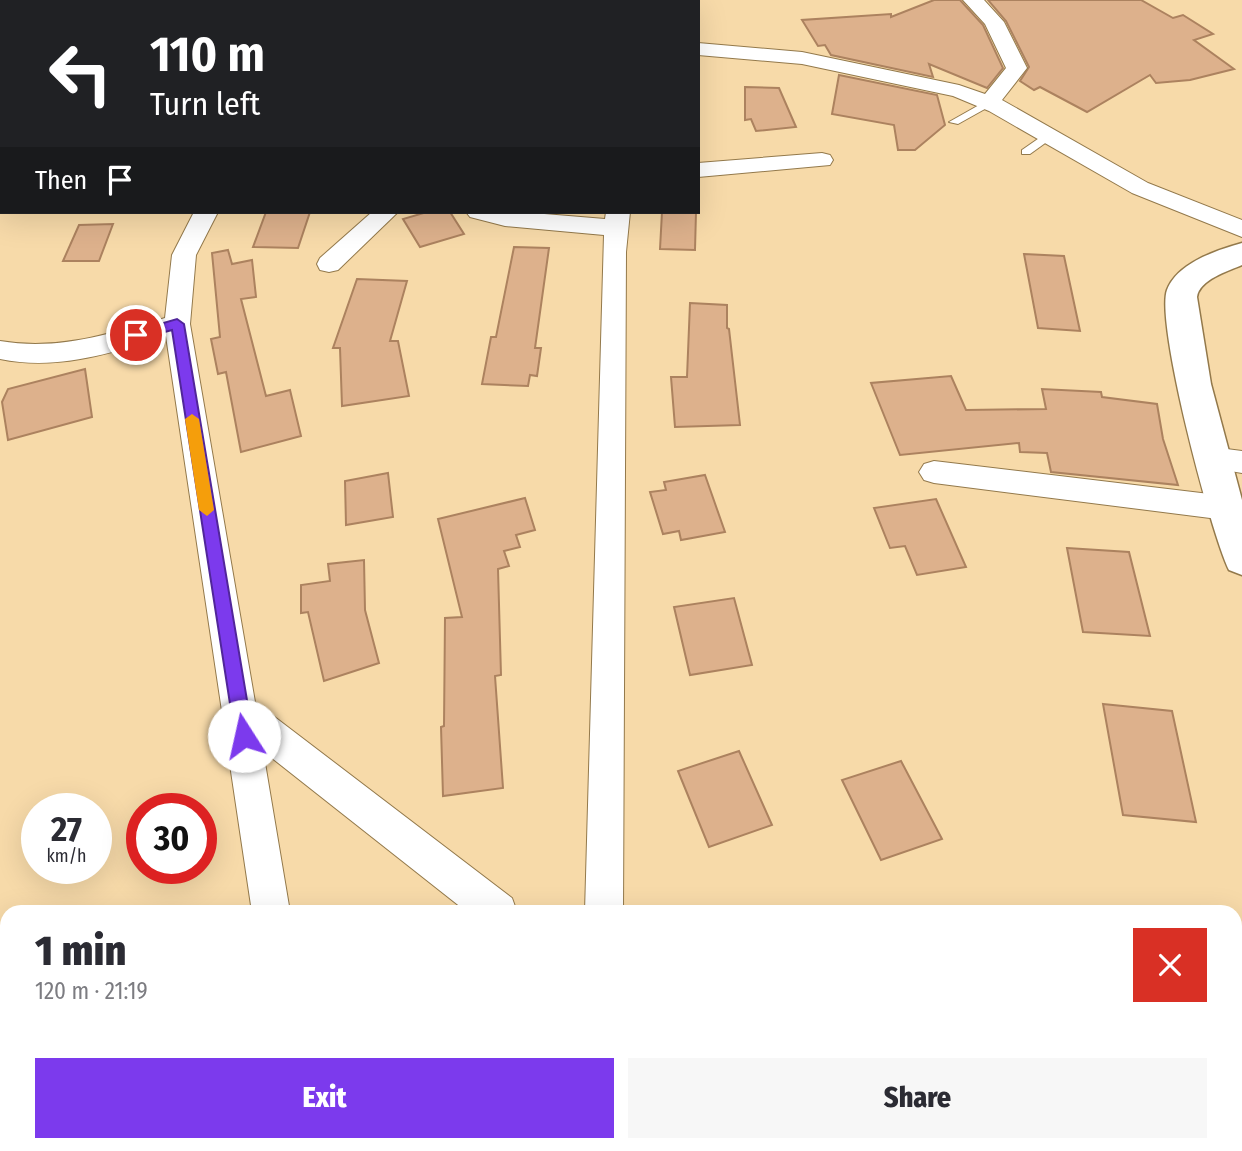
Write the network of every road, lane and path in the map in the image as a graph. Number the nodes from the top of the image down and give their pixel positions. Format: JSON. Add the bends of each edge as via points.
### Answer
{"nodes":[{"id":1,"x":973,"y":0,"type":"edge"},
{"id":2,"x":700,"y":49,"type":"edge"},
{"id":3,"x":988,"y":103,"type":"junction"},
{"id":4,"x":954,"y":122,"type":"dead end"},
{"id":5,"x":1049,"y":136,"type":"junction"},
{"id":6,"x":1026,"y":152,"type":"dead end"},
{"id":7,"x":822,"y":160,"type":"dead end"},
{"id":8,"x":700,"y":170,"type":"edge"},
{"id":9,"x":205,"y":214,"type":"edge"},
{"id":10,"x":384,"y":214,"type":"edge"},
{"id":11,"x":487,"y":214,"type":"edge"},
{"id":12,"x":617,"y":220,"type":"edge"},
{"id":13,"x":1242,"y":229,"type":"edge"},
{"id":14,"x":1242,"y":253,"type":"edge"},
{"id":15,"x":329,"y":264,"type":"dead end"},
{"id":16,"x":177,"y":324,"type":"junction"},
{"id":17,"x":0,"y":350,"type":"edge"},
{"id":18,"x":1227,"y":460,"type":"edge"},
{"id":19,"x":933,"y":472,"type":"dead end"},
{"id":20,"x":1226,"y":508,"type":"junction"},
{"id":21,"x":1242,"y":559,"type":"edge"},
{"id":22,"x":239,"y":711,"type":"junction"},
{"id":23,"x":270,"y":905,"type":"edge"},
{"id":24,"x":489,"y":905,"type":"edge"},
{"id":25,"x":604,"y":905,"type":"edge"}],
"edges":[{"from":1,"to":3,"type":"street","via":[[994,22],[1017,68]]},
{"from":2,"to":3,"type":"street","via":[[802,58],[933,84]]},
{"from":3,"to":4,"type":"lane"},
{"from":3,"to":5,"type":"street"},
{"from":5,"to":6,"type":"lane"},
{"from":5,"to":13,"type":"street","via":[[1140,188]]},
{"from":7,"to":8,"type":"street"},
{"from":9,"to":16,"type":"street","via":[[184,254]]},
{"from":10,"to":15,"type":"street"},
{"from":11,"to":12,"type":"street"},
{"from":12,"to":25,"type":"street"},
{"from":14,"to":18,"type":"street","via":[[1187,284],[1181,298],[1189,359]]},
{"from":16,"to":17,"type":"street","via":[[56,354],[21,356]]},
{"from":16,"to":22,"type":"street"},
{"from":18,"to":20,"type":"street"},
{"from":19,"to":20,"type":"street"},
{"from":20,"to":21,"type":"street"},
{"from":22,"to":23,"type":"street"},
{"from":22,"to":24,"type":"street"}]}
